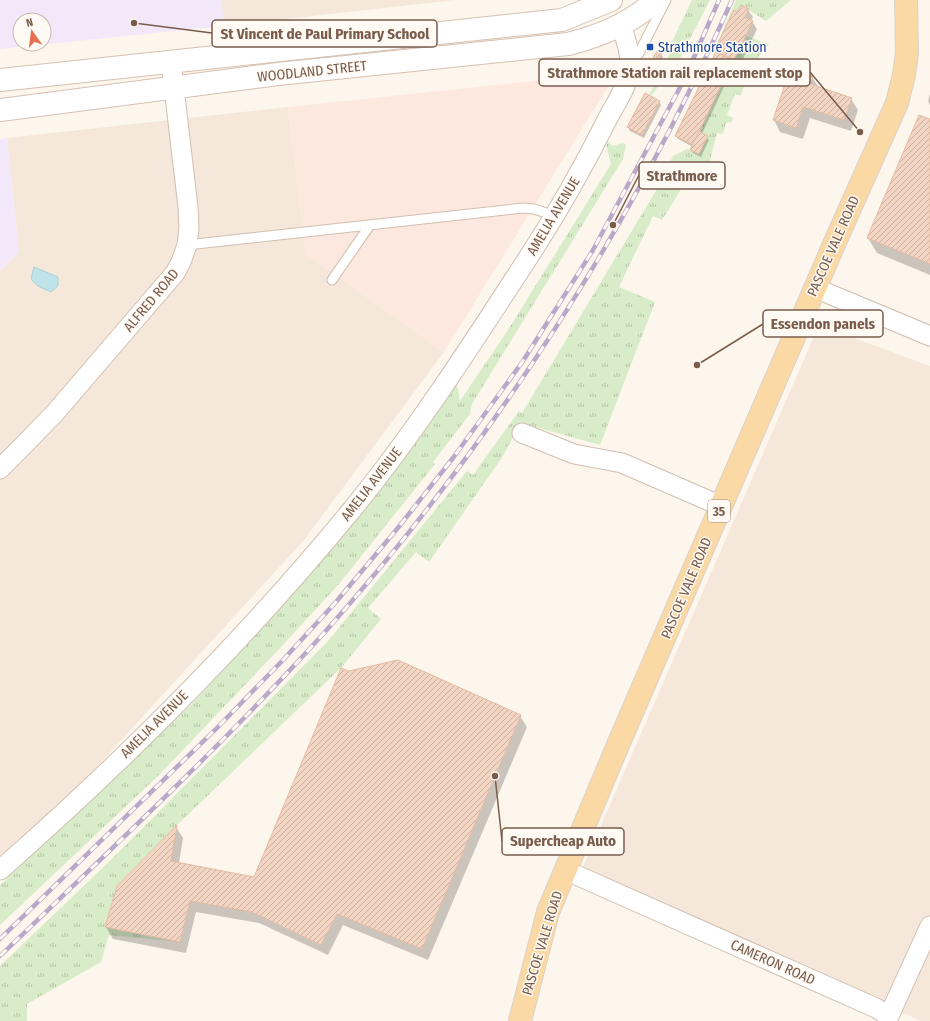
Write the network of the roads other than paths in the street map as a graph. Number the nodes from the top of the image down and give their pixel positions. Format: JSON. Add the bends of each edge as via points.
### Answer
{"nodes":[{"id":1,"x":611,"y":0,"type":"edge"},
{"id":2,"x":656,"y":0,"type":"edge"},
{"id":3,"x":666,"y":0,"type":"edge"},
{"id":4,"x":906,"y":0,"type":"edge"},
{"id":5,"x":621,"y":25,"type":"junction"},
{"id":6,"x":630,"y":61,"type":"junction"},
{"id":7,"x":171,"y":62,"type":"junction"},
{"id":8,"x":0,"y":80,"type":"edge"},
{"id":9,"x":173,"y":87,"type":"junction"},
{"id":10,"x":0,"y":110,"type":"edge"},
{"id":11,"x":556,"y":216,"type":"junction"},
{"id":12,"x":370,"y":225,"type":"junction"},
{"id":13,"x":187,"y":245,"type":"junction"},
{"id":14,"x":332,"y":280,"type":"dead end"},
{"id":15,"x":815,"y":288,"type":"junction"},
{"id":16,"x":930,"y":336,"type":"edge"},
{"id":17,"x":522,"y":433,"type":"dead end"},
{"id":18,"x":0,"y":469,"type":"edge"},
{"id":19,"x":721,"y":506,"type":"junction"},
{"id":20,"x":0,"y":870,"type":"edge"},
{"id":21,"x":565,"y":870,"type":"junction"},
{"id":22,"x":930,"y":926,"type":"edge"},
{"id":23,"x":891,"y":1019,"type":"edge"},
{"id":24,"x":520,"y":1021,"type":"edge"}],
"edges":[{"from":1,"to":5,"type":"main road"},
{"from":1,"to":7,"type":"main road","name":"WOODLAND STREET","via":[[562,20]]},
{"from":2,"to":5,"type":"main road","name":"WOODLAND STREET"},
{"from":3,"to":6,"type":"lane","via":[[638,55]]},
{"from":4,"to":15,"type":"main road","name":"PASCOE VALE ROAD","number":"35","via":[[907,53],[897,102]]},
{"from":5,"to":6,"type":"street","name":"AMELIA AVENUE"},
{"from":5,"to":9,"type":"main road","name":"WOODLAND STREET","via":[[600,35],[568,44]]},
{"from":6,"to":11,"type":"street","name":"AMELIA AVENUE","via":[[628,77]]},
{"from":7,"to":8,"type":"main road","name":"WOODLAND STREET"},
{"from":7,"to":9,"type":"street","name":"ALFRED ROAD"},
{"from":9,"to":10,"type":"main road","name":"WOODLAND STREET"},
{"from":9,"to":13,"type":"street","name":"ALFRED ROAD","via":[[188,207]]},
{"from":11,"to":12,"type":"lane","via":[[523,208]]},
{"from":11,"to":20,"type":"street","name":"AMELIA AVENUE","via":[[425,414],[351,511],[280,593],[174,705],[50,826]]},
{"from":12,"to":13,"type":"lane"},
{"from":12,"to":14,"type":"lane"},
{"from":13,"to":18,"type":"street","name":"ALFRED ROAD","via":[[182,262],[175,273],[54,414]]},
{"from":15,"to":16,"type":"street"},
{"from":15,"to":19,"type":"main road","name":"PASCOE VALE ROAD","number":"35"},
{"from":17,"to":19,"type":"street","via":[[574,454],[622,463]]},
{"from":19,"to":21,"type":"main road","name":"PASCOE VALE ROAD","number":"35"},
{"from":21,"to":23,"type":"street","name":"CAMERON ROAD","via":[[876,1008]]},
{"from":21,"to":24,"type":"main road","name":"PASCOE VALE ROAD","number":"35","via":[[548,912]]},
{"from":22,"to":23,"type":"street","name":"CAMERON ROAD"}]}
